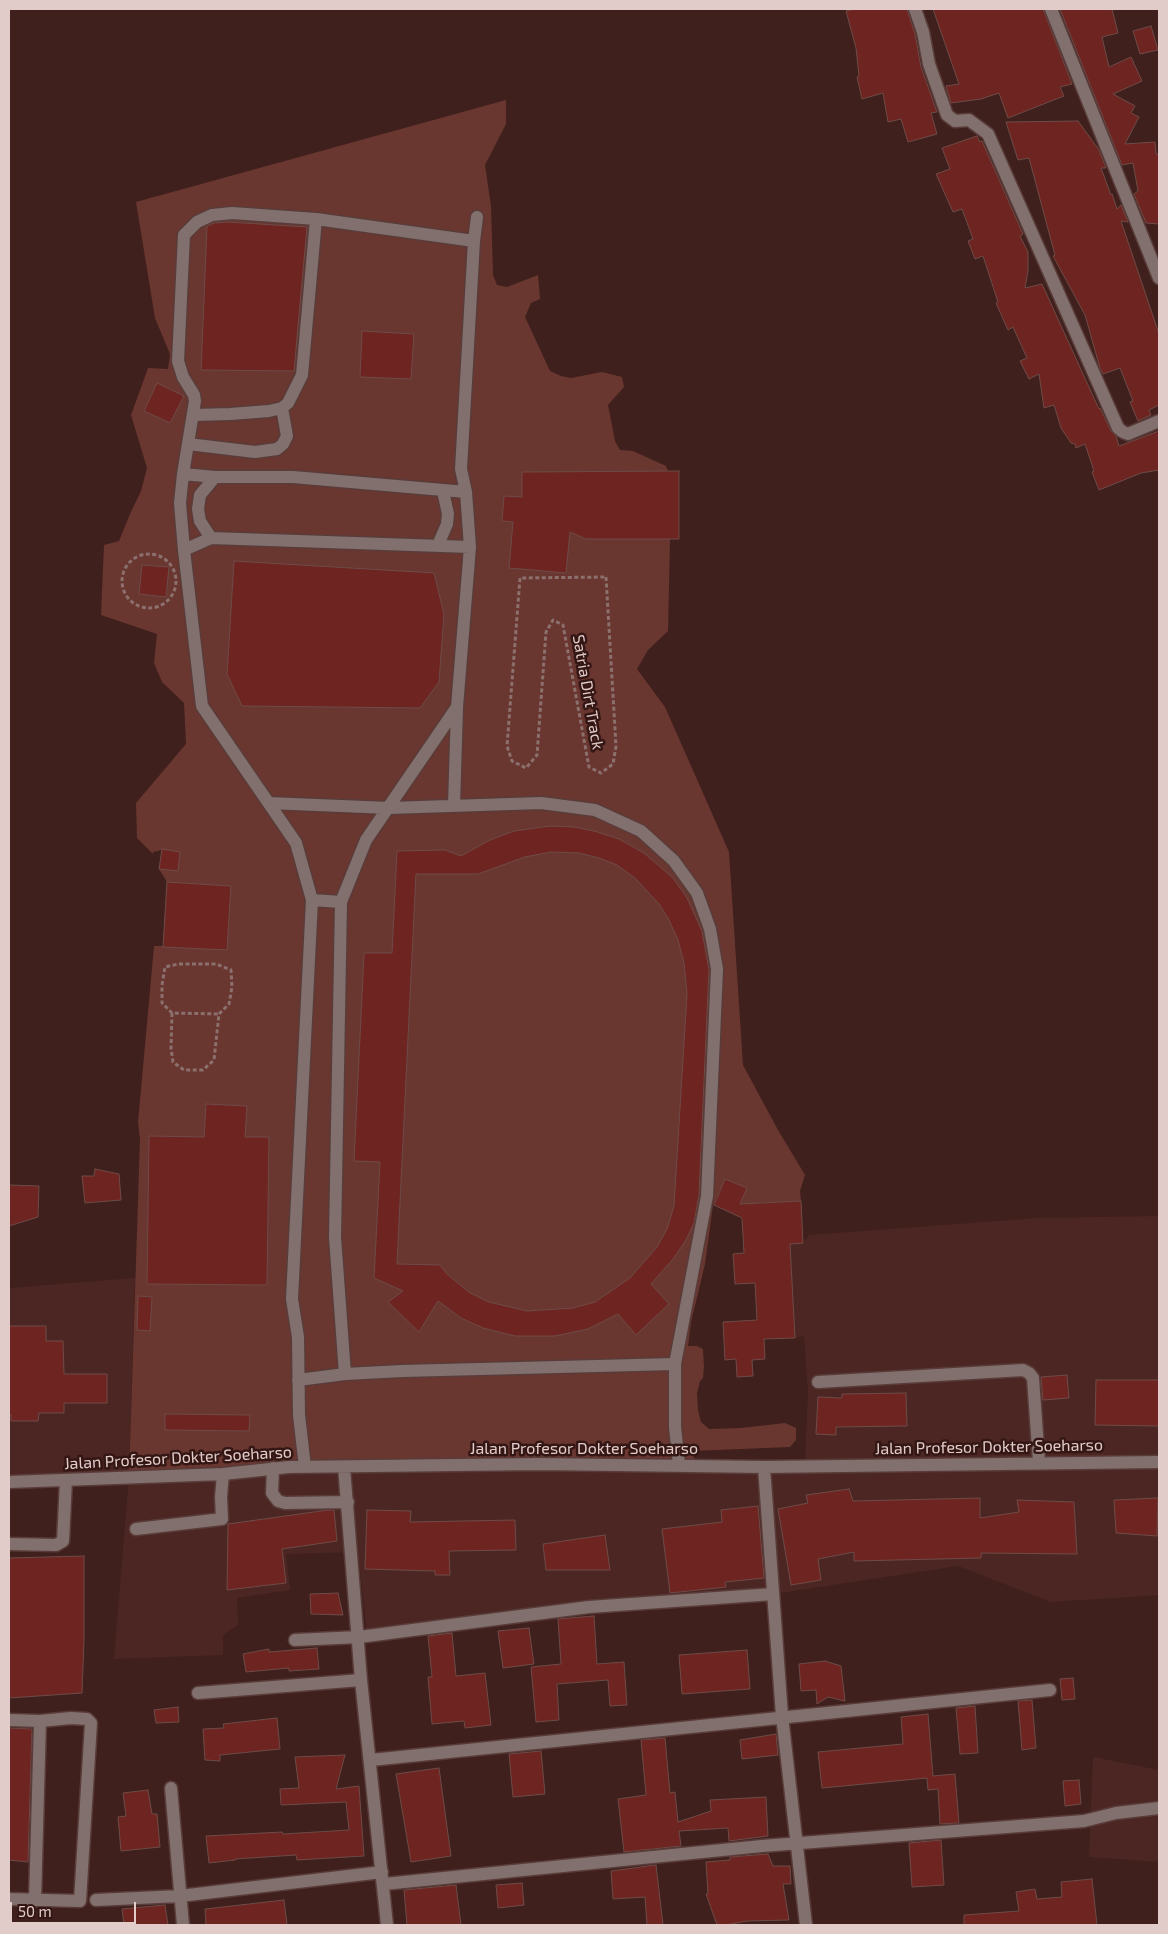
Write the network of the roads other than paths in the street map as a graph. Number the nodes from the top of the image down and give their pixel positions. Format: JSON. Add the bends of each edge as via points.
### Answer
{"nodes":[{"id":1,"x":915,"y":9,"type":"edge"},
{"id":2,"x":1052,"y":9,"type":"edge"},
{"id":3,"x":478,"y":217,"type":"dead end"},
{"id":4,"x":316,"y":219,"type":"junction"},
{"id":5,"x":474,"y":241,"type":"junction"},
{"id":6,"x":1159,"y":278,"type":"edge"},
{"id":7,"x":282,"y":408,"type":"junction"},
{"id":8,"x":194,"y":415,"type":"junction"},
{"id":9,"x":1159,"y":421,"type":"edge"},
{"id":10,"x":188,"y":444,"type":"junction"},
{"id":11,"x":183,"y":474,"type":"junction"},
{"id":12,"x":215,"y":478,"type":"junction"},
{"id":13,"x":443,"y":491,"type":"junction"},
{"id":14,"x":466,"y":492,"type":"junction"},
{"id":15,"x":211,"y":538,"type":"junction"},
{"id":16,"x":438,"y":545,"type":"junction"},
{"id":17,"x":470,"y":547,"type":"junction"},
{"id":18,"x":184,"y":550,"type":"junction"},
{"id":19,"x":457,"y":707,"type":"junction"},
{"id":20,"x":269,"y":803,"type":"junction"},
{"id":21,"x":454,"y":806,"type":"junction"},
{"id":22,"x":388,"y":808,"type":"junction"},
{"id":23,"x":312,"y":900,"type":"junction"},
{"id":24,"x":341,"y":902,"type":"junction"},
{"id":25,"x":675,"y":1364,"type":"junction"},
{"id":26,"x":345,"y":1374,"type":"junction"},
{"id":27,"x":298,"y":1380,"type":"junction"},
{"id":28,"x":818,"y":1382,"type":"dead end"},
{"id":29,"x":1039,"y":1462,"type":"junction"},
{"id":30,"x":1159,"y":1462,"type":"edge"},
{"id":31,"x":679,"y":1465,"type":"junction"},
{"id":32,"x":305,"y":1467,"type":"junction"},
{"id":33,"x":344,"y":1467,"type":"junction"},
{"id":34,"x":764,"y":1467,"type":"junction"},
{"id":35,"x":273,"y":1468,"type":"junction"},
{"id":36,"x":222,"y":1474,"type":"junction"},
{"id":37,"x":66,"y":1480,"type":"junction"},
{"id":38,"x":9,"y":1482,"type":"edge"},
{"id":39,"x":348,"y":1502,"type":"junction"},
{"id":40,"x":136,"y":1529,"type":"dead end"},
{"id":41,"x":9,"y":1544,"type":"edge"},
{"id":42,"x":773,"y":1594,"type":"junction"},
{"id":43,"x":359,"y":1636,"type":"junction"},
{"id":44,"x":295,"y":1640,"type":"dead end"},
{"id":45,"x":362,"y":1680,"type":"junction"},
{"id":46,"x":1050,"y":1690,"type":"dead end"},
{"id":47,"x":198,"y":1693,"type":"dead end"},
{"id":48,"x":782,"y":1716,"type":"junction"},
{"id":49,"x":9,"y":1720,"type":"edge"},
{"id":50,"x":40,"y":1721,"type":"junction"},
{"id":51,"x":371,"y":1760,"type":"junction"},
{"id":52,"x":171,"y":1788,"type":"dead end"},
{"id":53,"x":1159,"y":1808,"type":"edge"},
{"id":54,"x":797,"y":1843,"type":"junction"},
{"id":55,"x":383,"y":1878,"type":"junction"},
{"id":56,"x":180,"y":1896,"type":"junction"},
{"id":57,"x":9,"y":1899,"type":"edge"},
{"id":58,"x":35,"y":1900,"type":"junction"},
{"id":59,"x":96,"y":1900,"type":"dead end"},
{"id":60,"x":183,"y":1925,"type":"edge"},
{"id":61,"x":387,"y":1925,"type":"edge"},
{"id":62,"x":806,"y":1925,"type":"edge"}],
"edges":[{"from":1,"to":9,"type":"street","via":[[947,115],[955,121],[969,120],[988,134],[1118,428],[1128,434]]},
{"from":2,"to":6,"type":"street"},
{"from":3,"to":5,"type":"street"},
{"from":4,"to":5,"type":"street"},
{"from":4,"to":7,"type":"street","via":[[302,375],[288,403]]},
{"from":4,"to":8,"type":"street","via":[[232,213],[212,215],[197,222],[184,235],[178,361],[194,395]]},
{"from":5,"to":14,"type":"street","via":[[461,469]]},
{"from":7,"to":8,"type":"street"},
{"from":7,"to":10,"type":"street","via":[[286,436],[277,449],[255,452]]},
{"from":8,"to":10,"type":"street"},
{"from":10,"to":11,"type":"street"},
{"from":11,"to":12,"type":"street"},
{"from":11,"to":18,"type":"street","via":[[180,503]]},
{"from":12,"to":13,"type":"street","via":[[293,477]]},
{"from":12,"to":15,"type":"street","via":[[200,496],[198,509],[200,521]]},
{"from":13,"to":14,"type":"street"},
{"from":13,"to":16,"type":"street","via":[[448,514]]},
{"from":14,"to":17,"type":"street"},
{"from":15,"to":16,"type":"street"},
{"from":15,"to":18,"type":"street"},
{"from":16,"to":17,"type":"street"},
{"from":17,"to":19,"type":"street"},
{"from":18,"to":20,"type":"street","via":[[202,706]]},
{"from":19,"to":21,"type":"street"},
{"from":19,"to":22,"type":"street"},
{"from":20,"to":22,"type":"street"},
{"from":20,"to":23,"type":"street","via":[[296,843]]},
{"from":21,"to":22,"type":"street"},
{"from":21,"to":25,"type":"street","via":[[541,803],[595,810],[641,831],[674,861],[697,893],[710,929],[717,969],[707,1196]]},
{"from":22,"to":24,"type":"street","via":[[366,840]]},
{"from":23,"to":24,"type":"street"},
{"from":23,"to":27,"type":"street","via":[[292,1299],[298,1338]]},
{"from":24,"to":26,"type":"street","via":[[335,1237]]},
{"from":25,"to":26,"type":"street"},
{"from":25,"to":31,"type":"street"},
{"from":26,"to":27,"type":"street"},
{"from":27,"to":32,"type":"street"},
{"from":28,"to":29,"type":"street","via":[[1023,1370],[1033,1378]]},
{"from":29,"to":30,"type":"street","name":"Jalan Profesor Dokter Soeharso"},
{"from":29,"to":34,"type":"street","name":"Jalan Profesor Dokter Soeharso"},
{"from":31,"to":33,"type":"street","name":"Jalan Profesor Dokter Soeharso"},
{"from":31,"to":34,"type":"street","name":"Jalan Profesor Dokter Soeharso"},
{"from":32,"to":33,"type":"street","name":"Jalan Profesor Dokter Soeharso"},
{"from":32,"to":35,"type":"street","name":"Jalan Profesor Dokter Soeharso"},
{"from":33,"to":39,"type":"street"},
{"from":34,"to":42,"type":"street"},
{"from":35,"to":36,"type":"street","name":"Jalan Profesor Dokter Soeharso"},
{"from":35,"to":39,"type":"street","via":[[272,1493],[278,1501]]},
{"from":36,"to":37,"type":"street","name":"Jalan Profesor Dokter Soeharso"},
{"from":36,"to":40,"type":"street","via":[[222,1519]]},
{"from":37,"to":38,"type":"street","name":"Jalan Profesor Dokter Soeharso"},
{"from":37,"to":41,"type":"street","via":[[63,1541],[56,1545]]},
{"from":39,"to":43,"type":"street"},
{"from":42,"to":43,"type":"street","via":[[589,1607]]},
{"from":42,"to":48,"type":"street"},
{"from":43,"to":44,"type":"street"},
{"from":43,"to":45,"type":"street"},
{"from":45,"to":47,"type":"street"},
{"from":45,"to":51,"type":"street"},
{"from":46,"to":48,"type":"street"},
{"from":48,"to":51,"type":"street"},
{"from":48,"to":54,"type":"street"},
{"from":49,"to":50,"type":"street"},
{"from":50,"to":58,"type":"street"},
{"from":50,"to":58,"type":"street","via":[[83,1718],[91,1724],[80,1900]]},
{"from":51,"to":55,"type":"street"},
{"from":52,"to":56,"type":"street"},
{"from":53,"to":54,"type":"street","via":[[1084,1821]]},
{"from":54,"to":55,"type":"street"},
{"from":54,"to":62,"type":"street"},
{"from":55,"to":56,"type":"street"},
{"from":55,"to":61,"type":"street"},
{"from":56,"to":59,"type":"street"},
{"from":56,"to":60,"type":"street"},
{"from":57,"to":58,"type":"street"}]}
